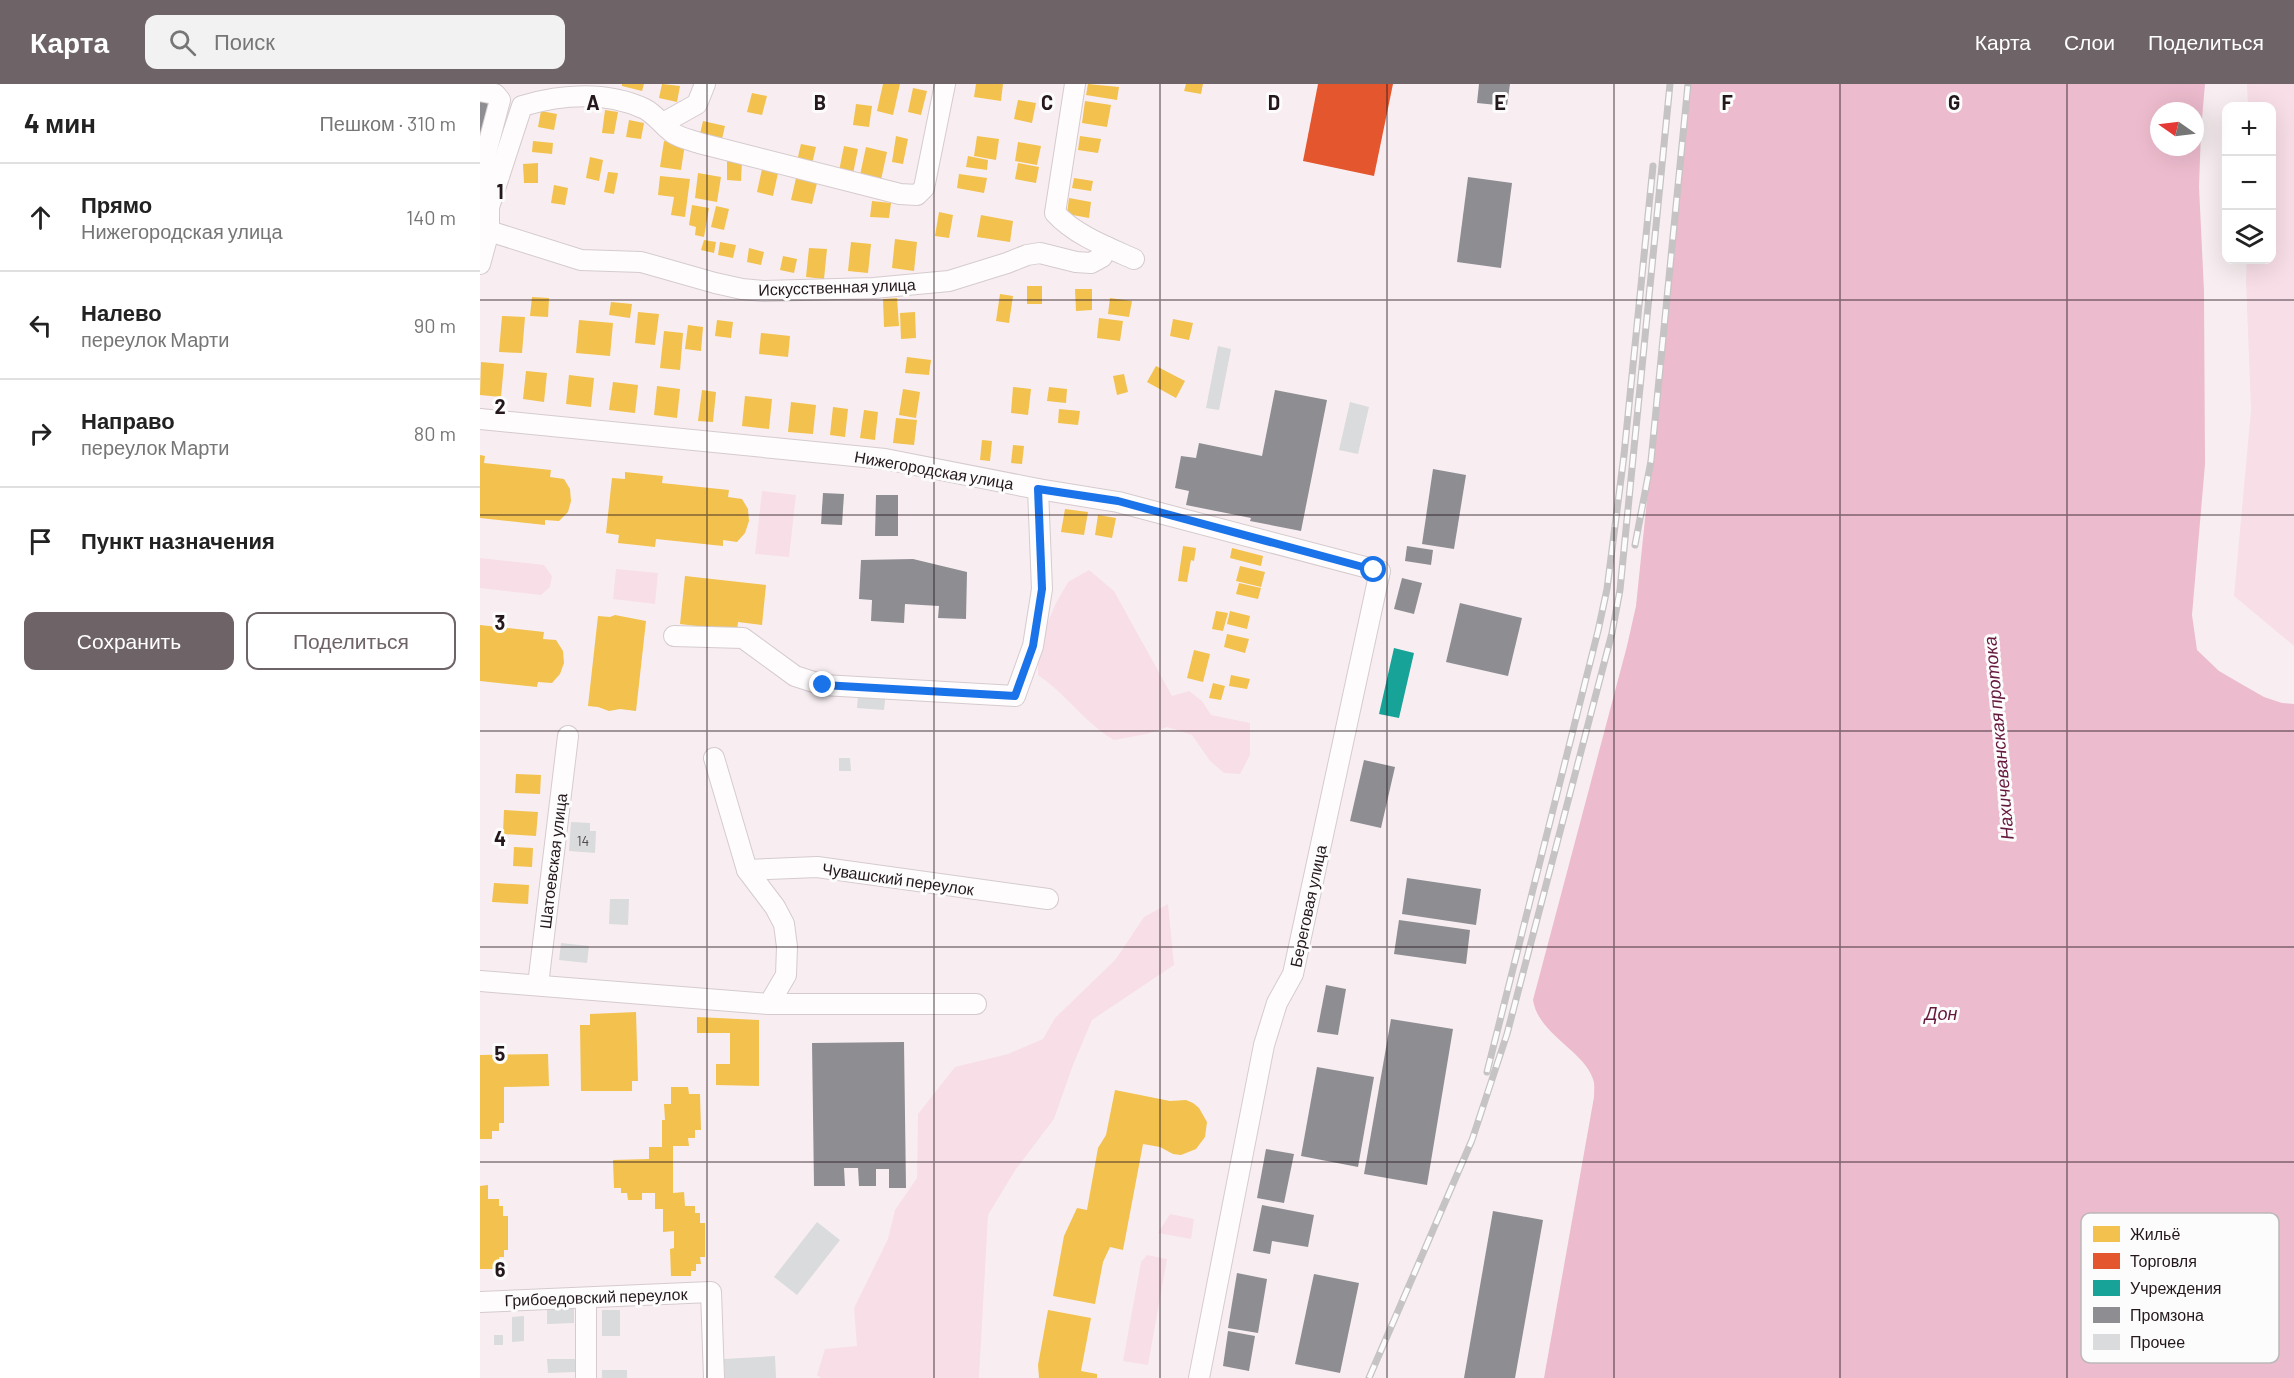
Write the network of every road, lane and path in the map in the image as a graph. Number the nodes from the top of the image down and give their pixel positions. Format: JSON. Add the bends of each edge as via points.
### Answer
{"nodes":[{"id":1,"x":705,"y":84,"type":"edge"},
{"id":2,"x":945,"y":84,"type":"edge"},
{"id":3,"x":1075,"y":84,"type":"edge"},
{"id":4,"x":480,"y":90,"type":"edge"},
{"id":5,"x":663,"y":123,"type":"junction"},
{"id":6,"x":489,"y":207,"type":"junction"},
{"id":7,"x":489,"y":231,"type":"junction"},
{"id":8,"x":1107,"y":247,"type":"junction"},
{"id":9,"x":1134,"y":259,"type":"dead end"},
{"id":10,"x":480,"y":264,"type":"edge"},
{"id":11,"x":480,"y":419,"type":"edge"},
{"id":12,"x":1038,"y":489,"type":"junction"},
{"id":13,"x":1380,"y":571,"type":"joint"},
{"id":14,"x":674,"y":636,"type":"dead end"},
{"id":15,"x":568,"y":736,"type":"dead end"},
{"id":16,"x":714,"y":758,"type":"dead end"},
{"id":17,"x":747,"y":870,"type":"junction"},
{"id":18,"x":1048,"y":899,"type":"dead end"},
{"id":19,"x":480,"y":981,"type":"edge"},
{"id":20,"x":538,"y":986,"type":"junction"},
{"id":21,"x":769,"y":1004,"type":"junction"},
{"id":22,"x":976,"y":1004,"type":"dead end"},
{"id":23,"x":586,"y":1299,"type":"junction"},
{"id":24,"x":480,"y":1302,"type":"edge"},
{"id":25,"x":586,"y":1378,"type":"edge"},
{"id":26,"x":714,"y":1378,"type":"edge"},
{"id":27,"x":1199,"y":1378,"type":"edge"}],
"edges":[{"from":1,"to":5,"type":"street","via":[[697,104]]},
{"from":2,"to":5,"type":"street","via":[[924,188],[917,195],[699,143],[674,133]]},
{"from":3,"to":8,"type":"street","via":[[1055,213]]},
{"from":4,"to":6,"type":"street","via":[[495,94],[500,100],[485,157]]},
{"from":5,"to":6,"type":"street","via":[[645,109],[605,98],[571,96],[522,106]]},
{"from":6,"to":7,"type":"street"},
{"from":7,"to":8,"type":"street","name":"Искусственная улица","via":[[581,260],[641,262],[733,287],[764,291],[949,281],[1040,253],[1091,263],[1102,257]]},
{"from":7,"to":10,"type":"street"},
{"from":8,"to":9,"type":"street"},
{"from":11,"to":12,"type":"street","name":"Нижегородская улица","via":[[885,459]]},
{"from":12,"to":13,"type":"street","name":"Нижегородская улица","via":[[1118,501]]},
{"from":12,"to":14,"type":"street","via":[[1042,589],[1033,646],[1015,696],[823,685],[795,676],[743,638]]},
{"from":13,"to":27,"type":"street","name":"Береговая улица","via":[[1293,974],[1277,1003],[1264,1045]]},
{"from":15,"to":20,"type":"street","name":"Шатоевская улица"},
{"from":16,"to":17,"type":"street"},
{"from":17,"to":18,"type":"street","name":"Чувашский переулок","via":[[817,867]]},
{"from":17,"to":21,"type":"street","via":[[784,924],[786,975]]},
{"from":19,"to":20,"type":"street"},
{"from":20,"to":21,"type":"street"},
{"from":21,"to":22,"type":"street"},
{"from":23,"to":24,"type":"street","name":"Грибоедовский переулок"},
{"from":23,"to":25,"type":"street"},
{"from":23,"to":26,"type":"street","name":"Грибоедовский переулок","via":[[711,1292]]}]}
